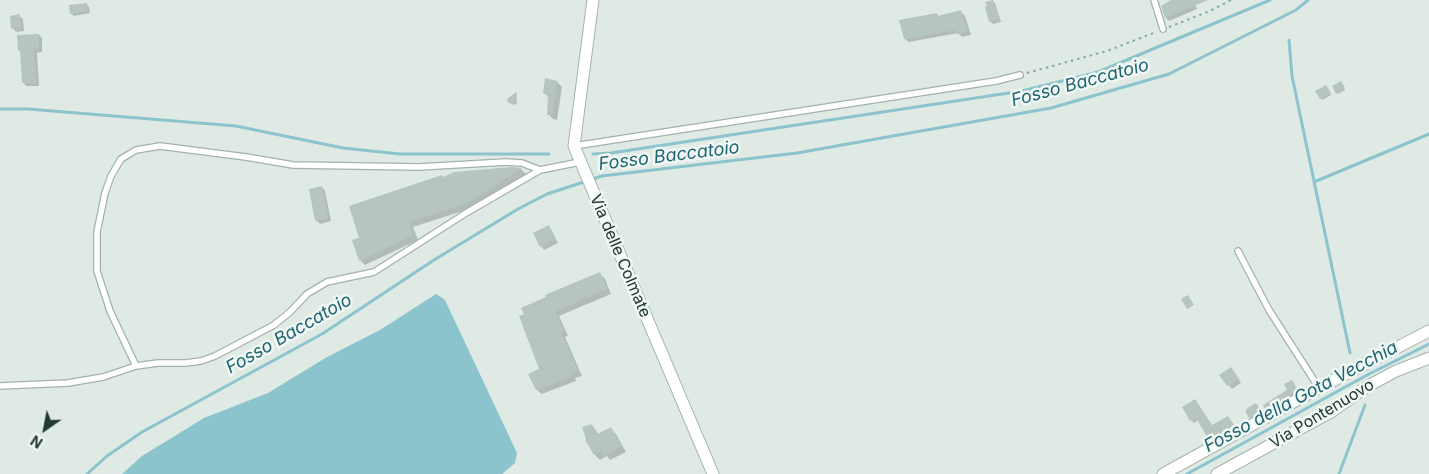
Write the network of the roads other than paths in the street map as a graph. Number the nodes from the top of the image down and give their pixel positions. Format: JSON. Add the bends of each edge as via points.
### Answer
{"nodes":[{"id":1,"x":593,"y":0,"type":"edge"},
{"id":2,"x":1154,"y":0,"type":"edge"},
{"id":3,"x":1163,"y":29,"type":"road end"},
{"id":4,"x":1020,"y":75,"type":"road end"},
{"id":5,"x":574,"y":146,"type":"junction"},
{"id":6,"x":582,"y":167,"type":"junction"},
{"id":7,"x":540,"y":170,"type":"junction"},
{"id":8,"x":1238,"y":251,"type":"dead end"},
{"id":9,"x":1429,"y":331,"type":"edge"},
{"id":10,"x":1429,"y":358,"type":"edge"},
{"id":11,"x":1393,"y":361,"type":"junction"},
{"id":12,"x":136,"y":366,"type":"junction"},
{"id":13,"x":0,"y":386,"type":"edge"},
{"id":14,"x":1319,"y":388,"type":"junction"},
{"id":15,"x":713,"y":474,"type":"edge"},
{"id":16,"x":1163,"y":474,"type":"edge"},
{"id":17,"x":1218,"y":474,"type":"edge"}],
"edges":[{"from":1,"to":5,"type":"street","name":"Via delle Colmate"},
{"from":2,"to":3,"type":"lane"},
{"from":4,"to":5,"type":"lane"},
{"from":5,"to":6,"type":"street","name":"Via delle Colmate"},
{"from":6,"to":7,"type":"lane"},
{"from":6,"to":15,"type":"street","name":"Via delle Colmate"},
{"from":7,"to":12,"type":"lane","via":[[374,272],[327,282],[307,294],[274,325],[215,356],[201,361]]},
{"from":7,"to":12,"type":"lane","via":[[522,163],[506,162],[419,167],[293,165],[160,146],[136,150],[121,159],[111,176],[97,232],[97,271],[110,311]]},
{"from":8,"to":14,"type":"lane","via":[[1269,310]]},
{"from":9,"to":11,"type":"street"},
{"from":10,"to":11,"type":"street","name":"Via Pontenuovo"},
{"from":11,"to":14,"type":"street"},
{"from":11,"to":17,"type":"street","name":"Via Pontenuovo","via":[[1368,386],[1331,412]]},
{"from":12,"to":13,"type":"lane","via":[[103,377],[68,383]]},
{"from":14,"to":16,"type":"street"}]}
